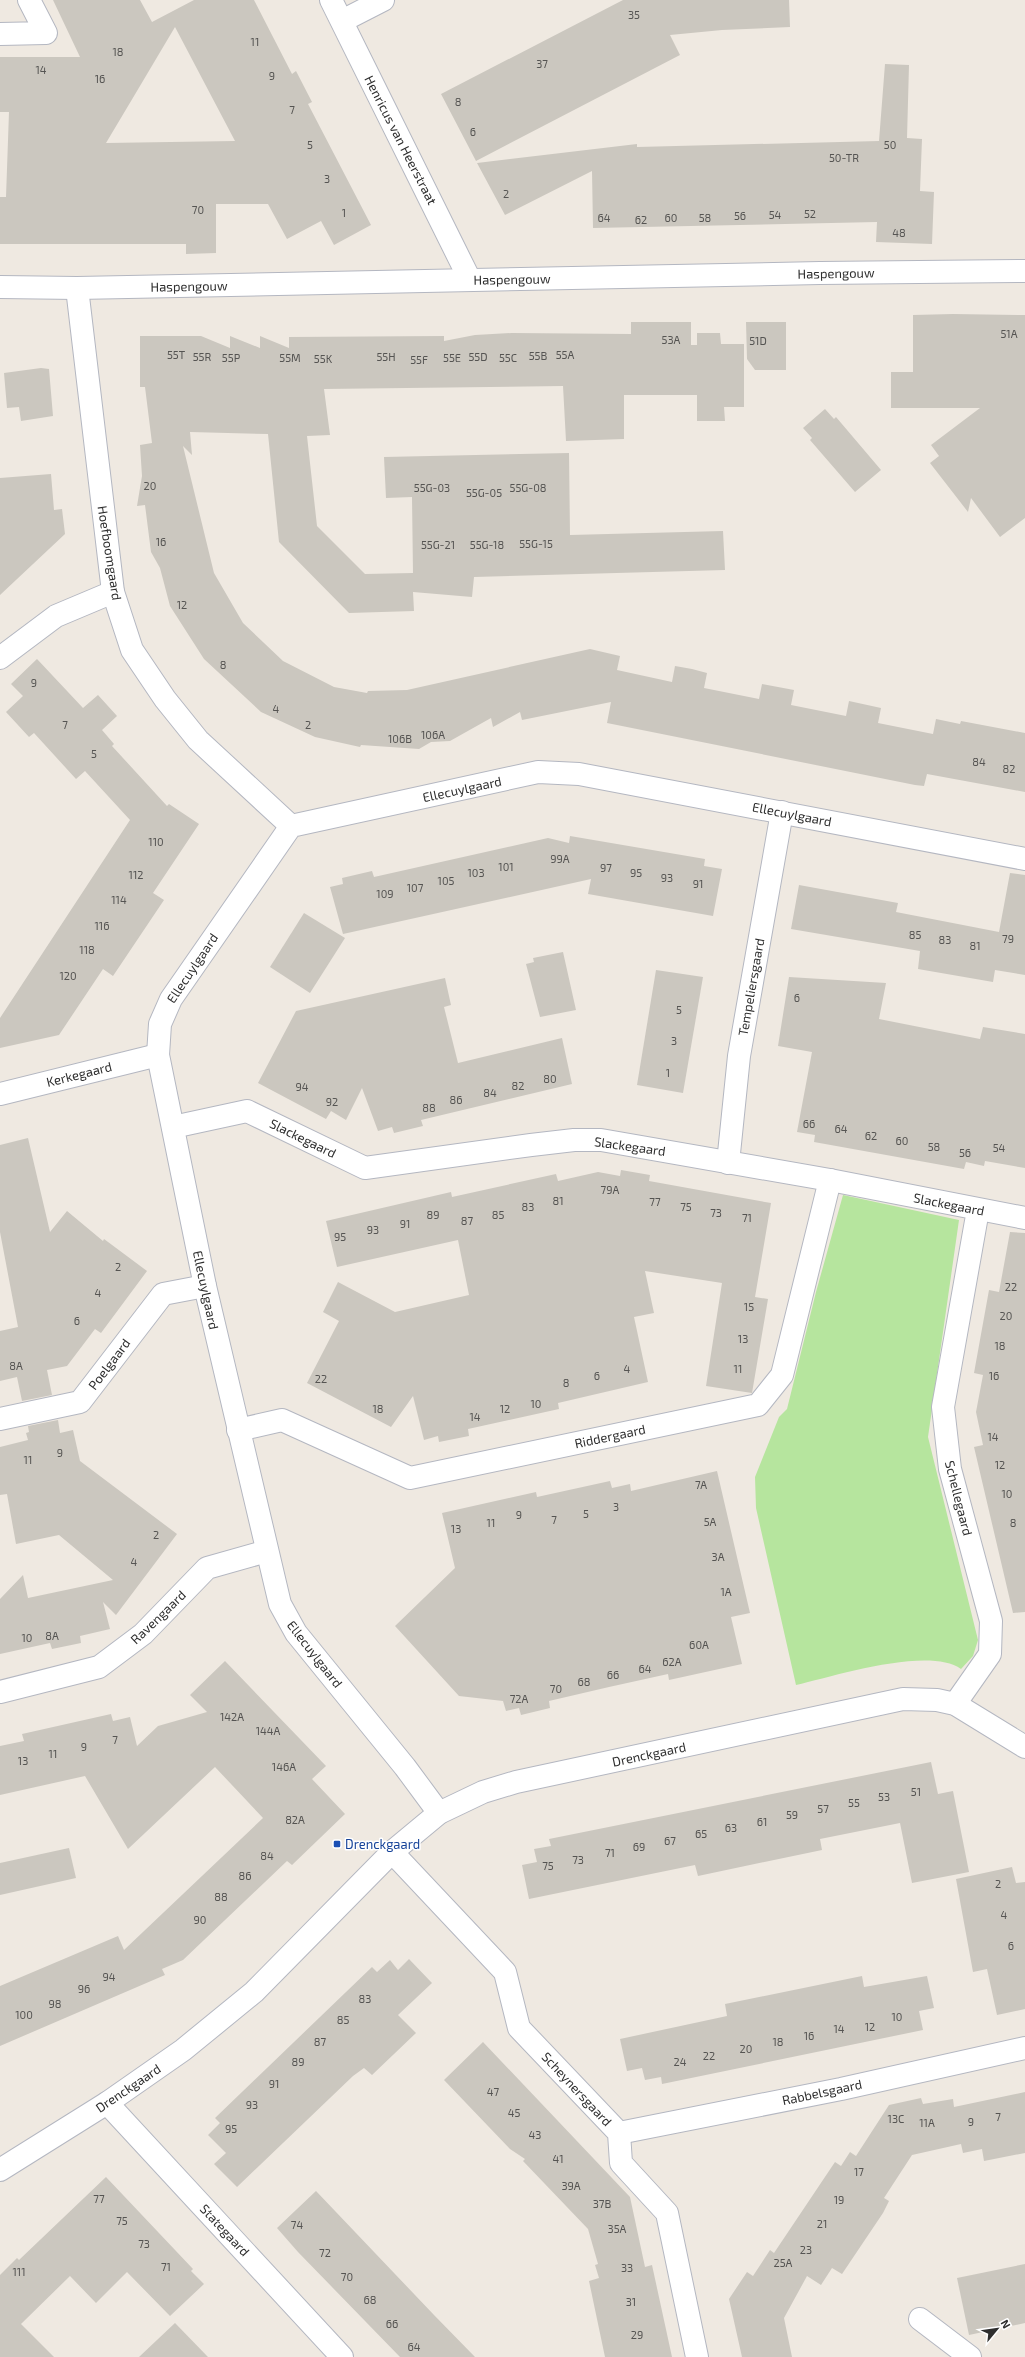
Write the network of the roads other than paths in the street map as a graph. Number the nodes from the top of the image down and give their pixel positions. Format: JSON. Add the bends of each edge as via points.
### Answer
{"nodes":[{"id":1,"x":29,"y":0,"type":"edge"},
{"id":2,"x":331,"y":0,"type":"edge"},
{"id":3,"x":383,"y":0,"type":"edge"},
{"id":4,"x":342,"y":21,"type":"junction"},
{"id":5,"x":0,"y":34,"type":"edge"},
{"id":6,"x":1025,"y":271,"type":"edge"},
{"id":7,"x":470,"y":280,"type":"junction"},
{"id":8,"x":0,"y":287,"type":"edge"},
{"id":9,"x":77,"y":288,"type":"junction"},
{"id":10,"x":113,"y":592,"type":"junction"},
{"id":11,"x":0,"y":658,"type":"edge"},
{"id":12,"x":782,"y":812,"type":"junction"},
{"id":13,"x":291,"y":826,"type":"junction"},
{"id":14,"x":1025,"y":859,"type":"edge"},
{"id":15,"x":158,"y":1055,"type":"junction"},
{"id":16,"x":0,"y":1094,"type":"edge"},
{"id":17,"x":174,"y":1127,"type":"junction"},
{"id":18,"x":728,"y":1163,"type":"junction"},
{"id":19,"x":830,"y":1180,"type":"junction"},
{"id":20,"x":978,"y":1210,"type":"junction"},
{"id":21,"x":1025,"y":1218,"type":"edge"},
{"id":22,"x":205,"y":1286,"type":"junction"},
{"id":23,"x":0,"y":1418,"type":"edge"},
{"id":24,"x":238,"y":1430,"type":"junction"},
{"id":25,"x":266,"y":1551,"type":"junction"},
{"id":26,"x":0,"y":1692,"type":"edge"},
{"id":27,"x":955,"y":1704,"type":"junction"},
{"id":28,"x":1025,"y":1747,"type":"edge"},
{"id":29,"x":439,"y":1813,"type":"junction"},
{"id":30,"x":392,"y":1852,"type":"junction"},
{"id":31,"x":1025,"y":2048,"type":"edge"},
{"id":32,"x":108,"y":2103,"type":"junction"},
{"id":33,"x":618,"y":2133,"type":"junction"},
{"id":34,"x":8,"y":2165,"type":"edge"},
{"id":35,"x":0,"y":2176,"type":"edge"},
{"id":36,"x":920,"y":2318,"type":"dead end"},
{"id":37,"x":342,"y":2357,"type":"edge"},
{"id":38,"x":697,"y":2357,"type":"edge"},
{"id":39,"x":970,"y":2357,"type":"edge"}],
"edges":[{"from":1,"to":5,"type":"street","via":[[46,33]]},
{"from":2,"to":4,"type":"street","name":"Henricus van Heerstraat"},
{"from":3,"to":4,"type":"street"},
{"from":4,"to":7,"type":"street","name":"Henricus van Heerstraat"},
{"from":6,"to":7,"type":"street","name":"Haspengouw"},
{"from":7,"to":9,"type":"street","name":"Haspengouw"},
{"from":8,"to":9,"type":"street","name":"Haspengouw"},
{"from":9,"to":10,"type":"street","name":"Hoefboomgaard"},
{"from":10,"to":11,"type":"street","via":[[56,616]]},
{"from":10,"to":13,"type":"street","name":"Hoefboomgaard","via":[[132,650],[165,699],[198,740]]},
{"from":12,"to":13,"type":"street","name":"Ellecuylgaard","via":[[579,774],[538,772]]},
{"from":12,"to":14,"type":"street","name":"Ellecuylgaard"},
{"from":12,"to":18,"type":"street","name":"Tempeliersgaard","via":[[739,1056]]},
{"from":13,"to":15,"type":"street","name":"Ellecuylgaard","via":[[171,999],[160,1024]]},
{"from":15,"to":16,"type":"street","name":"Kerkegaard"},
{"from":15,"to":17,"type":"street","name":"Ellecuylgaard"},
{"from":17,"to":18,"type":"street","name":"Slackegaard","via":[[248,1111],[365,1168],[574,1140],[621,1142]]},
{"from":17,"to":22,"type":"street","name":"Ellecuylgaard"},
{"from":18,"to":19,"type":"street","name":"Slackegaard"},
{"from":19,"to":20,"type":"street","name":"Slackegaard"},
{"from":19,"to":24,"type":"street","name":"Riddergaard","via":[[782,1375],[758,1405],[410,1478],[282,1420]]},
{"from":20,"to":21,"type":"street","name":"Slackegaard"},
{"from":20,"to":27,"type":"street","name":"Schellegaard","via":[[943,1407],[950,1469],[991,1621],[990,1654]]},
{"from":22,"to":23,"type":"street","name":"Poelgaard","via":[[163,1294],[80,1402]]},
{"from":22,"to":24,"type":"street","name":"Ellecuylgaard"},
{"from":24,"to":25,"type":"street","name":"Ellecuylgaard"},
{"from":25,"to":26,"type":"street","name":"Ravengaard","via":[[207,1568],[143,1634],[99,1667]]},
{"from":25,"to":29,"type":"street","name":"Ellecuylgaard","via":[[280,1604],[296,1633],[405,1766]]},
{"from":27,"to":28,"type":"street"},
{"from":27,"to":29,"type":"street","name":"Drenckgaard","via":[[921,1699],[896,1701],[516,1782],[483,1792]]},
{"from":29,"to":30,"type":"street","name":"Drenckgaard"},
{"from":30,"to":32,"type":"street","name":"Drenckgaard","via":[[254,1992],[183,2050]]},
{"from":30,"to":33,"type":"street","name":"Scheynersgaard","via":[[505,1972],[519,2028]]},
{"from":31,"to":33,"type":"street","name":"Rabbelsgaard"},
{"from":32,"to":34,"type":"street","name":"Drenckgaard"},
{"from":32,"to":37,"type":"street","name":"Stategaard"},
{"from":33,"to":38,"type":"street","name":"Scheynersgaard","via":[[621,2163],[667,2213]]},
{"from":34,"to":35,"type":"street","name":"Drenckgaard"},
{"from":36,"to":39,"type":"street"}]}
